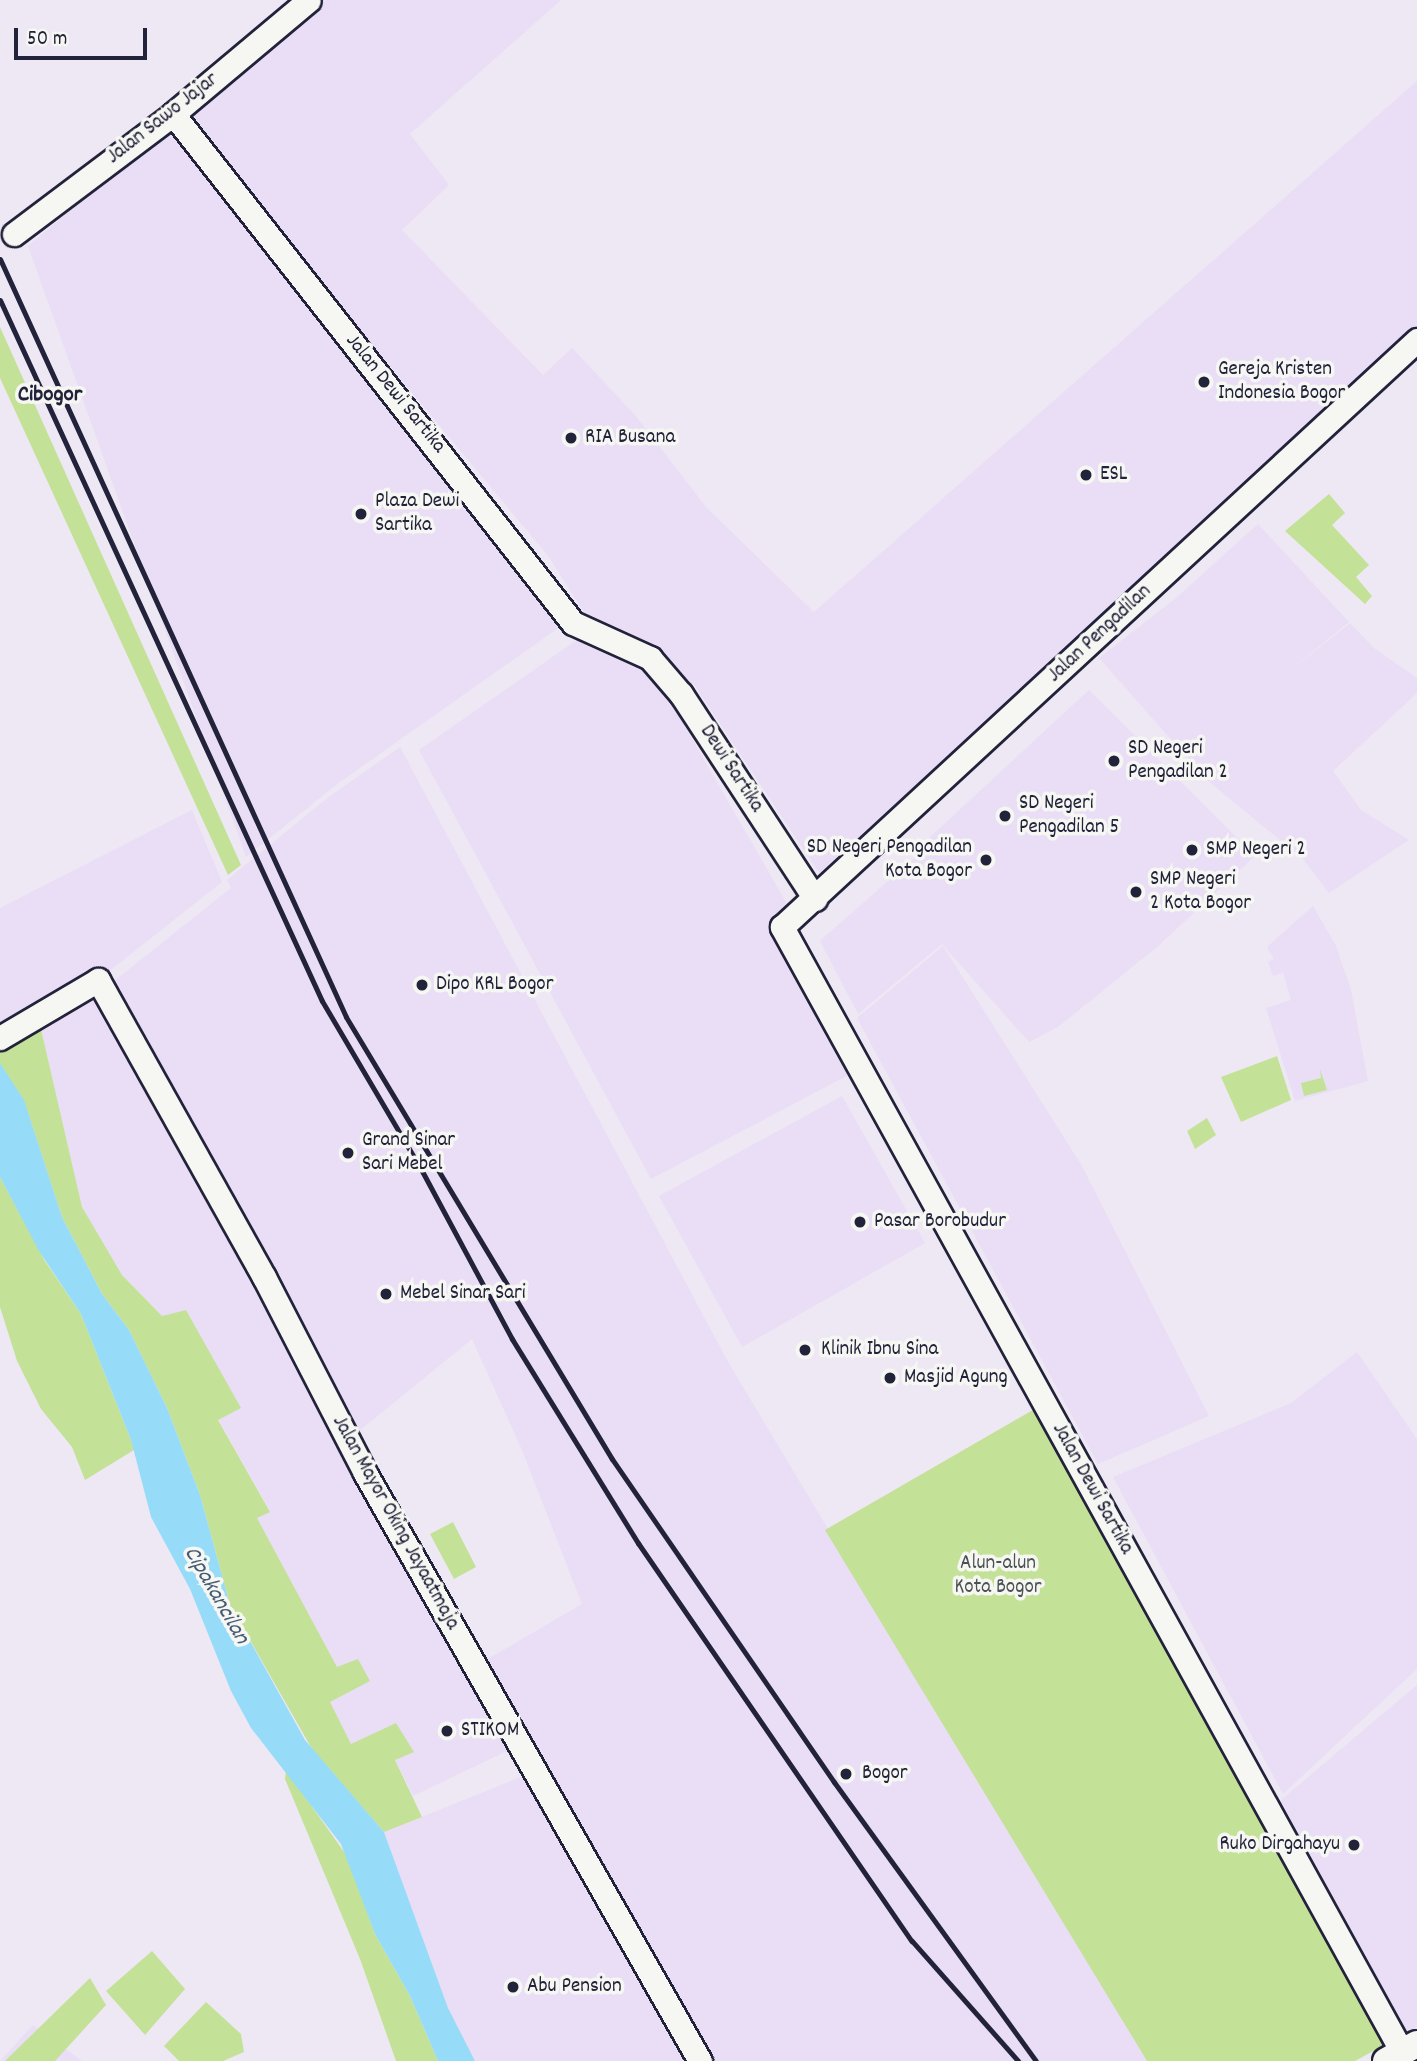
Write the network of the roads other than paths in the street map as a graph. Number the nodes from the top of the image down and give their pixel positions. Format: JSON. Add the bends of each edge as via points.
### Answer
{"nodes":[{"id":1,"x":309,"y":0,"type":"edge"},
{"id":2,"x":173,"y":114,"type":"junction"},
{"id":3,"x":13,"y":234,"type":"dead end"},
{"id":4,"x":1417,"y":340,"type":"edge"},
{"id":5,"x":633,"y":654,"type":"joint"},
{"id":6,"x":815,"y":899,"type":"junction"},
{"id":7,"x":782,"y":927,"type":"joint"},
{"id":8,"x":0,"y":1038,"type":"edge"},
{"id":9,"x":1401,"y":2052,"type":"edge"},
{"id":10,"x":700,"y":2061,"type":"edge"}],
"edges":[{"from":1,"to":2,"type":"street","name":"Jalan Sawo Jajar"},
{"from":2,"to":3,"type":"street","name":"Jalan Sawo Jajar"},
{"from":2,"to":5,"type":"street","name":"Jalan Dewi Sartika","via":[[573,623]]},
{"from":4,"to":6,"type":"street","name":"Jalan Pengadilan"},
{"from":5,"to":6,"type":"street","name":"Dewi Sartika","via":[[650,658],[691,708]]},
{"from":6,"to":7,"type":"street","name":"Jalan Pengadilan"},
{"from":7,"to":9,"type":"street","name":"Jalan Dewi Sartika"},
{"from":8,"to":10,"type":"street","name":"Jalan Mayor Oking Jayaatmaja","via":[[98,980],[264,1277],[365,1473]]}]}
